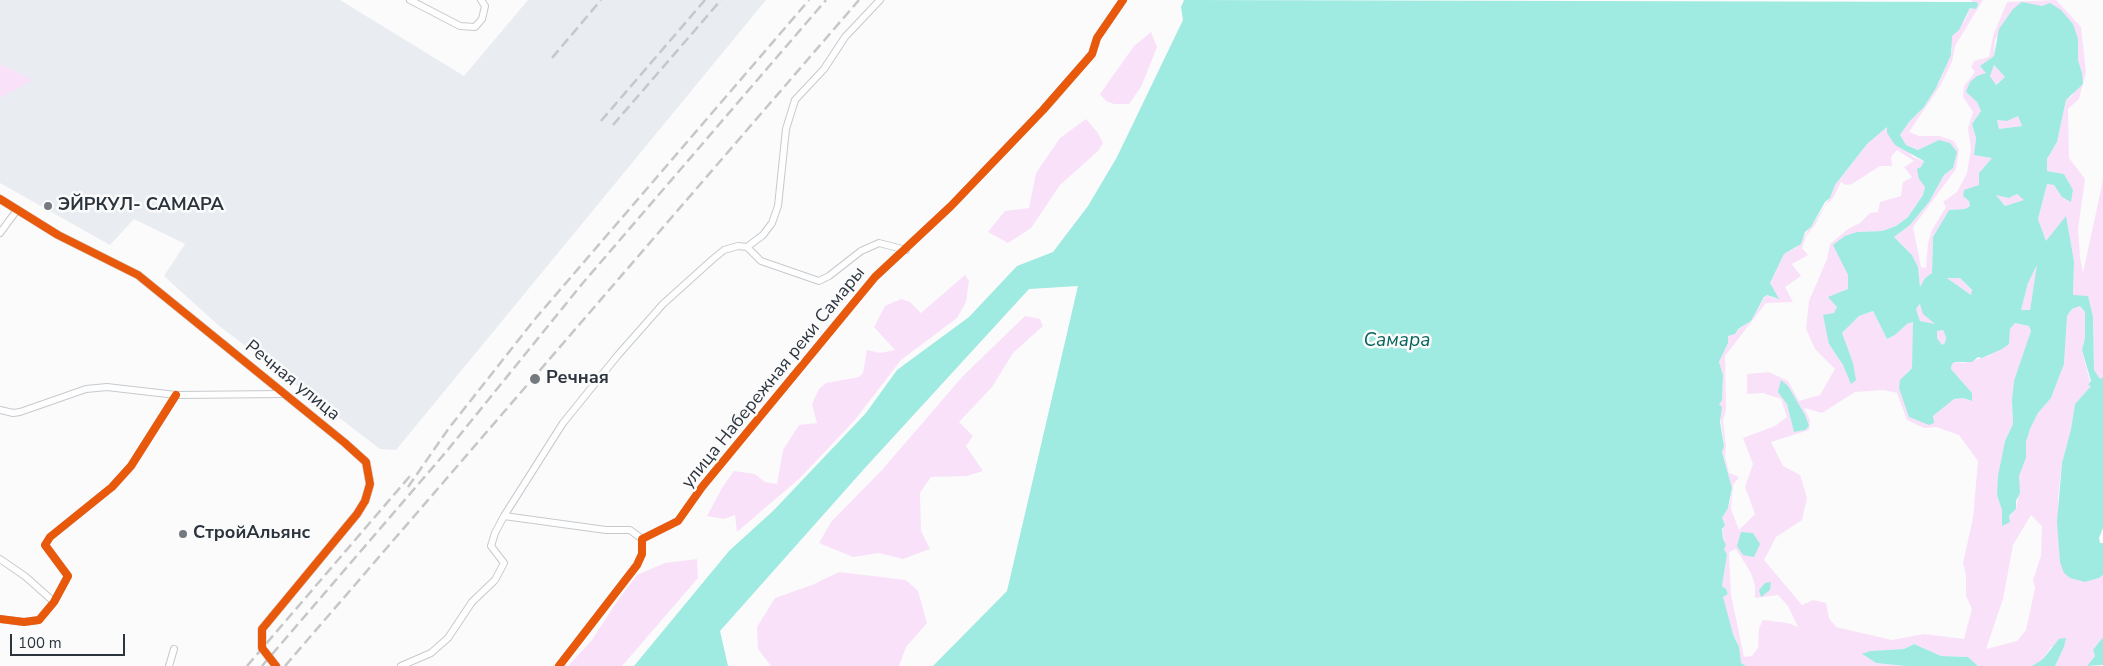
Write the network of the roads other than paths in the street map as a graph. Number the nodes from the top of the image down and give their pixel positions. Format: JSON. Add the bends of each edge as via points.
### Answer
{"nodes":[{"id":1,"x":410,"y":0,"type":"edge"},
{"id":2,"x":481,"y":0,"type":"edge"},
{"id":3,"x":880,"y":0,"type":"edge"},
{"id":4,"x":1123,"y":0,"type":"edge"},
{"id":5,"x":0,"y":199,"type":"edge"},
{"id":6,"x":17,"y":210,"type":"junction"},
{"id":7,"x":0,"y":233,"type":"edge"},
{"id":8,"x":747,"y":247,"type":"junction"},
{"id":9,"x":906,"y":250,"type":"junction"},
{"id":10,"x":176,"y":394,"type":"junction"},
{"id":11,"x":284,"y":394,"type":"junction"},
{"id":12,"x":0,"y":410,"type":"edge"},
{"id":13,"x":504,"y":516,"type":"junction"},
{"id":14,"x":642,"y":539,"type":"junction"},
{"id":15,"x":0,"y":558,"type":"edge"},
{"id":16,"x":54,"y":602,"type":"junction"},
{"id":17,"x":0,"y":619,"type":"edge"},
{"id":18,"x":174,"y":649,"type":"dead end"},
{"id":19,"x":169,"y":666,"type":"edge"},
{"id":20,"x":276,"y":666,"type":"edge"},
{"id":21,"x":401,"y":666,"type":"edge"},
{"id":22,"x":559,"y":666,"type":"edge"}],
"edges":[{"from":1,"to":2,"type":"street","via":[[460,26],[475,27],[482,19],[485,6]]},
{"from":3,"to":8,"type":"street","via":[[845,37],[824,69],[795,100],[786,129],[775,214],[763,235]]},
{"from":4,"to":9,"type":"street","name":"улица Набережная реки Самары","via":[[1097,38],[1092,54],[1043,110]]},
{"from":5,"to":6,"type":"street","name":"Речная улица"},
{"from":6,"to":7,"type":"street"},
{"from":6,"to":11,"type":"street","name":"Речная улица","via":[[85,250],[138,275]]},
{"from":8,"to":9,"type":"street","via":[[761,261],[819,281],[879,242]]},
{"from":8,"to":13,"type":"street","via":[[724,250],[663,304],[563,423]]},
{"from":9,"to":14,"type":"street","name":"улица Набережная реки Самары","via":[[875,277],[702,487],[678,521]]},
{"from":10,"to":11,"type":"street"},
{"from":10,"to":12,"type":"street","via":[[106,387],[86,389],[20,412]]},
{"from":10,"to":16,"type":"street","via":[[125,473],[50,536],[45,546],[68,576]]},
{"from":11,"to":20,"type":"street","name":"Речная улица","via":[[366,462],[370,484],[357,514],[262,629],[260,643]]},
{"from":13,"to":14,"type":"street","via":[[606,530],[630,530]]},
{"from":13,"to":21,"type":"street","via":[[491,546],[504,563],[496,580],[472,602],[448,638],[431,653]]},
{"from":14,"to":22,"type":"street","via":[[642,554],[637,565]]},
{"from":15,"to":16,"type":"street"},
{"from":16,"to":17,"type":"street","via":[[39,620]]},
{"from":18,"to":19,"type":"street"}]}
